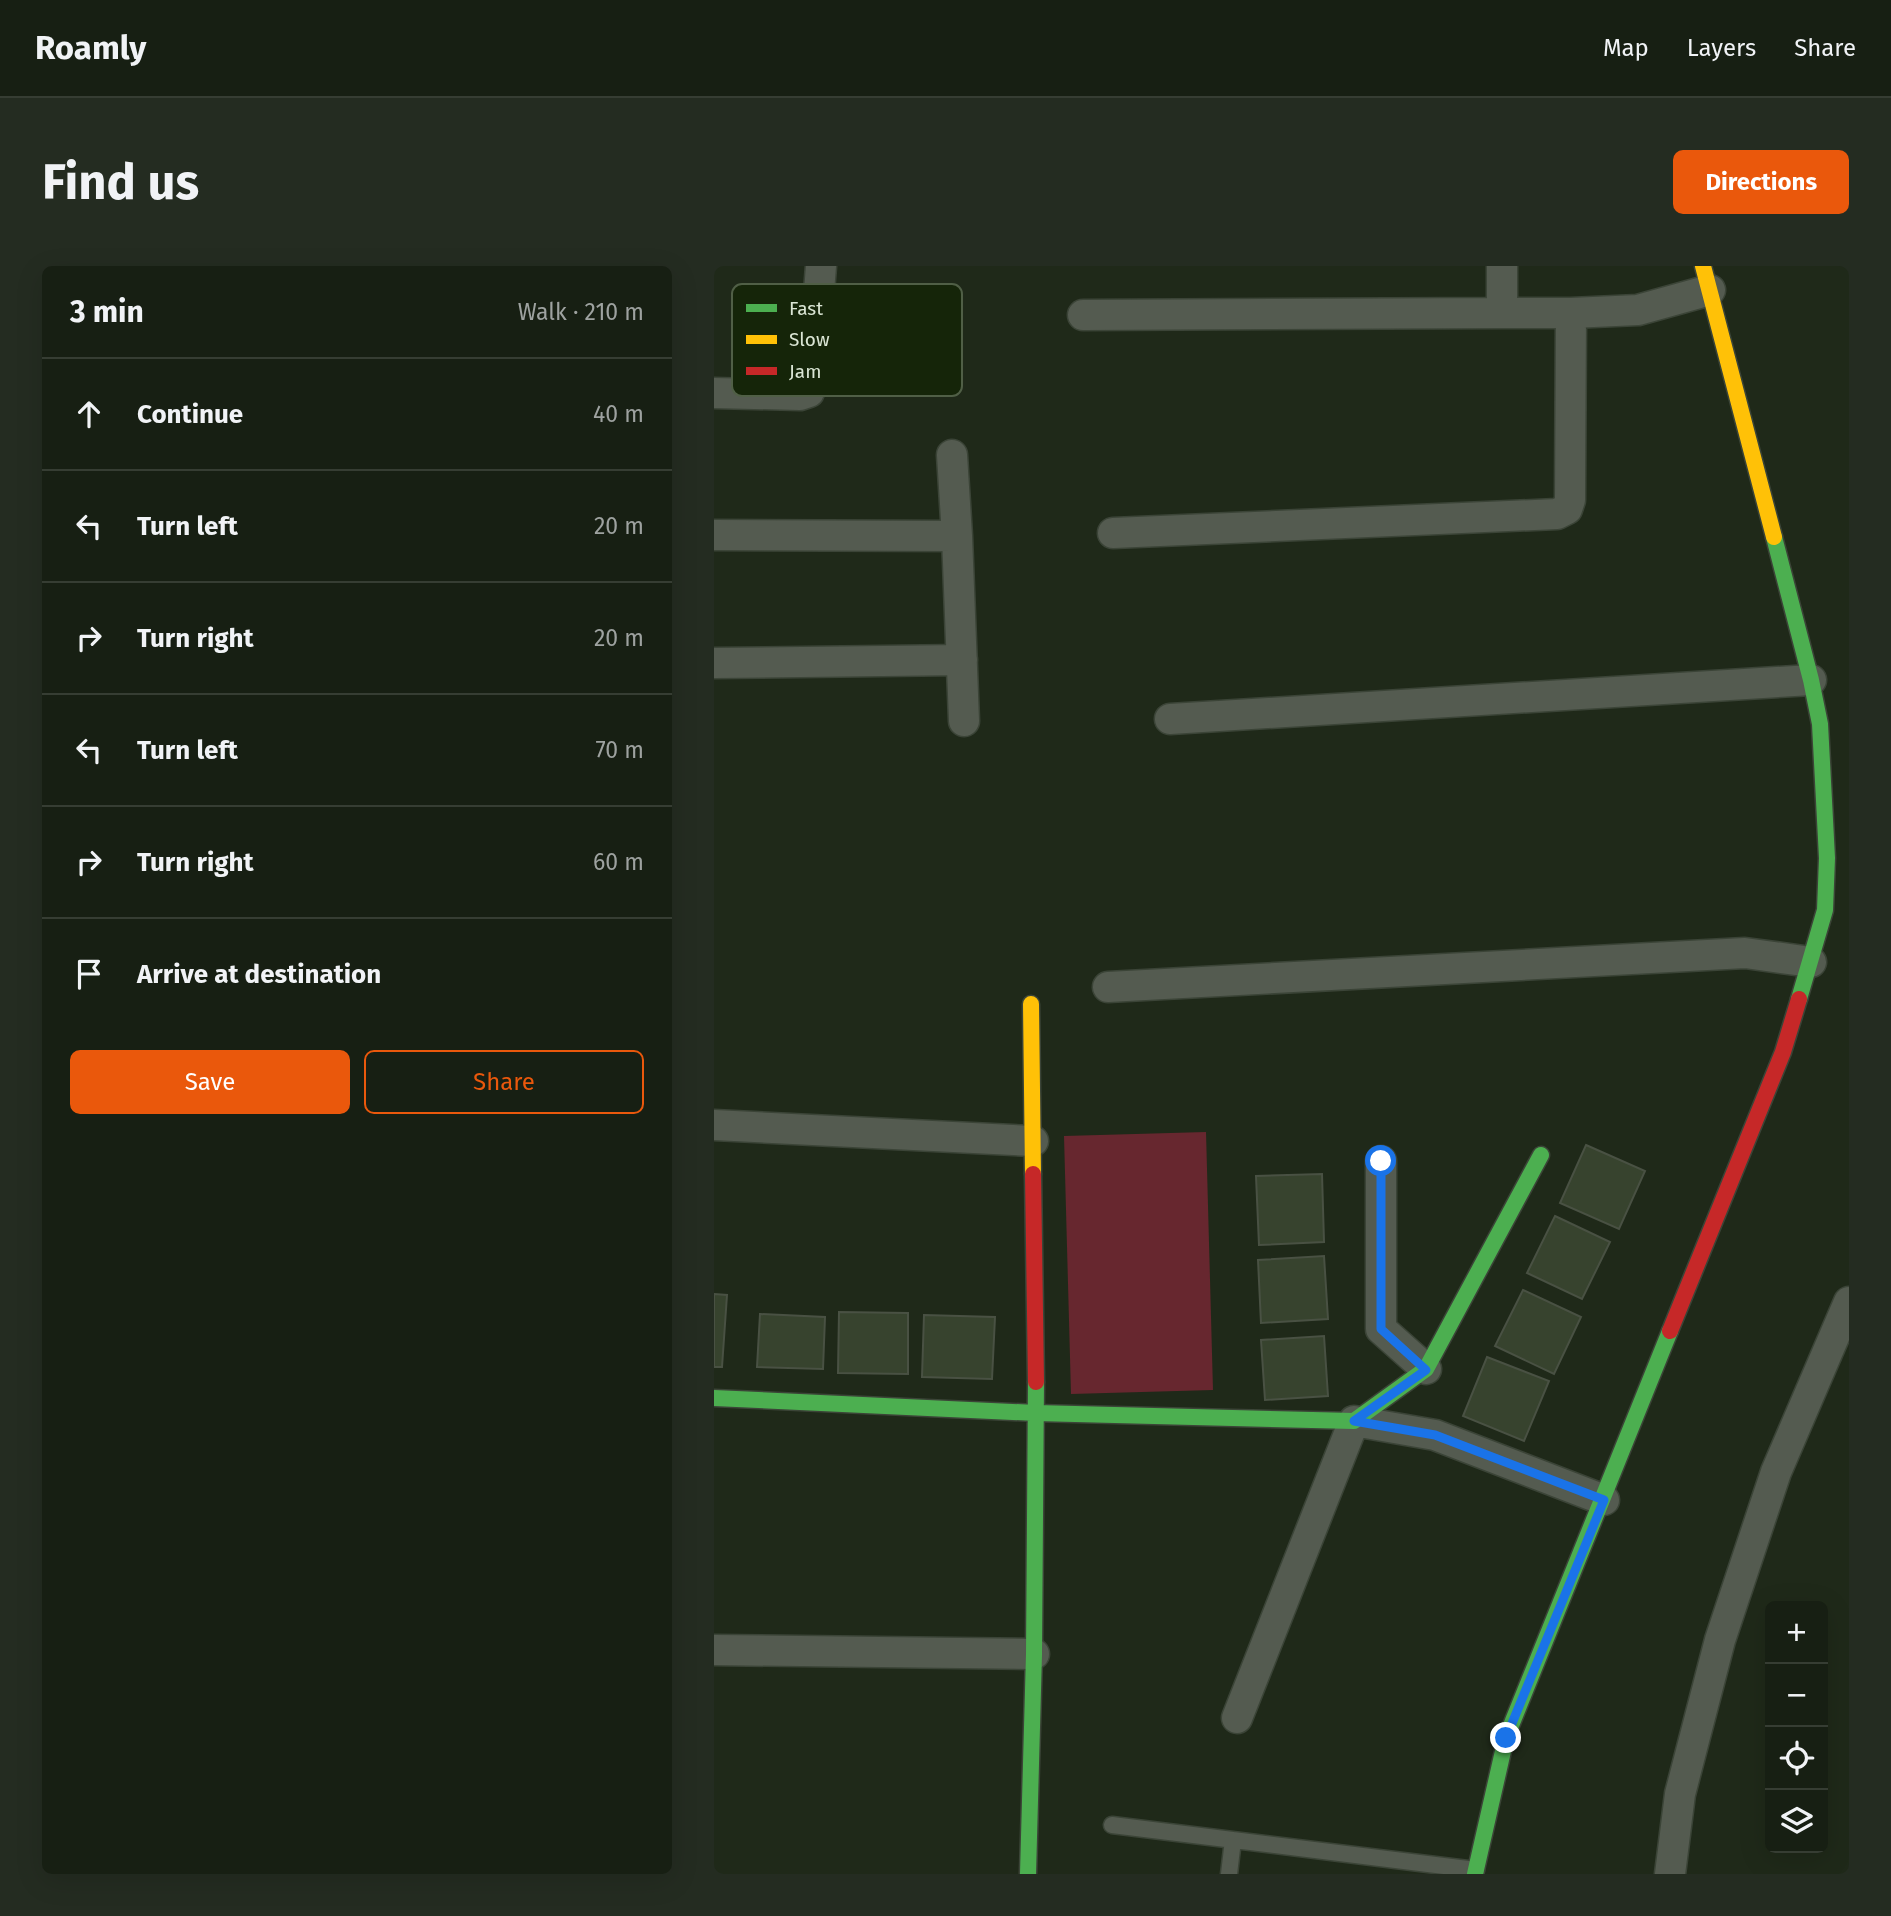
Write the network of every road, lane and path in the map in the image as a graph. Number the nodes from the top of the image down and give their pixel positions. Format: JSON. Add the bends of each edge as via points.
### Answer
{"nodes":[{"id":1,"x":821,"y":266,"type":"edge"},
{"id":2,"x":1502,"y":266,"type":"edge"},
{"id":3,"x":1707,"y":278,"type":"edge"},
{"id":4,"x":820,"y":284,"type":"edge"},
{"id":5,"x":1502,"y":313,"type":"junction"},
{"id":6,"x":1571,"y":313,"type":"junction"},
{"id":7,"x":1083,"y":315,"type":"dead end"},
{"id":8,"x":714,"y":393,"type":"edge"},
{"id":9,"x":732,"y":393,"type":"edge"},
{"id":10,"x":952,"y":455,"type":"dead end"},
{"id":11,"x":1113,"y":533,"type":"dead end"},
{"id":12,"x":714,"y":535,"type":"edge"},
{"id":13,"x":957,"y":536,"type":"junction"},
{"id":14,"x":962,"y":660,"type":"junction"},
{"id":15,"x":714,"y":663,"type":"edge"},
{"id":16,"x":1811,"y":680,"type":"junction"},
{"id":17,"x":1170,"y":719,"type":"dead end"},
{"id":18,"x":964,"y":721,"type":"dead end"},
{"id":19,"x":1837,"y":825,"type":"edge"},
{"id":20,"x":1838,"y":858,"type":"edge"},
{"id":21,"x":1811,"y":962,"type":"junction"},
{"id":22,"x":1108,"y":987,"type":"dead end"},
{"id":23,"x":1031,"y":1004,"type":"dead end"},
{"id":24,"x":714,"y":1125,"type":"edge"},
{"id":25,"x":1032,"y":1141,"type":"junction"},
{"id":26,"x":1541,"y":1155,"type":"dead end"},
{"id":27,"x":1381,"y":1161,"type":"dead end"},
{"id":28,"x":1849,"y":1302,"type":"edge"},
{"id":29,"x":1426,"y":1370,"type":"junction"},
{"id":30,"x":714,"y":1398,"type":"edge"},
{"id":31,"x":1036,"y":1413,"type":"junction"},
{"id":32,"x":1354,"y":1421,"type":"junction"},
{"id":33,"x":1604,"y":1500,"type":"junction"},
{"id":34,"x":714,"y":1650,"type":"edge"},
{"id":35,"x":1034,"y":1654,"type":"junction"},
{"id":36,"x":1237,"y":1718,"type":"dead end"},
{"id":37,"x":1112,"y":1825,"type":"dead end"},
{"id":38,"x":1233,"y":1840,"type":"junction"},
{"id":39,"x":1476,"y":1872,"type":"edge"},
{"id":40,"x":1028,"y":1874,"type":"edge"},
{"id":41,"x":1229,"y":1874,"type":"edge"},
{"id":42,"x":1670,"y":1874,"type":"edge"}],
"edges":[{"from":1,"to":4,"type":"street"},
{"from":2,"to":5,"type":"street"},
{"from":3,"to":6,"type":"street","via":[[1637,310]]},
{"from":3,"to":16,"type":"street"},
{"from":5,"to":6,"type":"street"},
{"from":5,"to":7,"type":"street"},
{"from":6,"to":11,"type":"street","via":[[1570,500],[1567,509],[1557,514]]},
{"from":8,"to":9,"type":"street"},
{"from":10,"to":13,"type":"street"},
{"from":12,"to":13,"type":"street"},
{"from":13,"to":14,"type":"street"},
{"from":14,"to":15,"type":"street"},
{"from":14,"to":18,"type":"street"},
{"from":16,"to":17,"type":"street"},
{"from":16,"to":19,"type":"street"},
{"from":19,"to":20,"type":"street"},
{"from":20,"to":21,"type":"street"},
{"from":21,"to":22,"type":"street","via":[[1745,953]]},
{"from":21,"to":33,"type":"street","via":[[1783,1052]]},
{"from":23,"to":25,"type":"street"},
{"from":24,"to":25,"type":"street"},
{"from":25,"to":31,"type":"street"},
{"from":26,"to":29,"type":"street"},
{"from":27,"to":29,"type":"street","via":[[1381,1329]]},
{"from":28,"to":42,"type":"street","via":[[1776,1472],[1720,1640],[1680,1794]]},
{"from":29,"to":32,"type":"street"},
{"from":30,"to":31,"type":"street"},
{"from":31,"to":32,"type":"street"},
{"from":31,"to":35,"type":"street"},
{"from":32,"to":33,"type":"street","via":[[1435,1435]]},
{"from":32,"to":36,"type":"street"},
{"from":33,"to":39,"type":"street","via":[[1506,1738]]},
{"from":34,"to":35,"type":"street"},
{"from":35,"to":40,"type":"street"},
{"from":37,"to":38,"type":"lane"},
{"from":38,"to":39,"type":"lane"},
{"from":38,"to":41,"type":"lane"}]}
